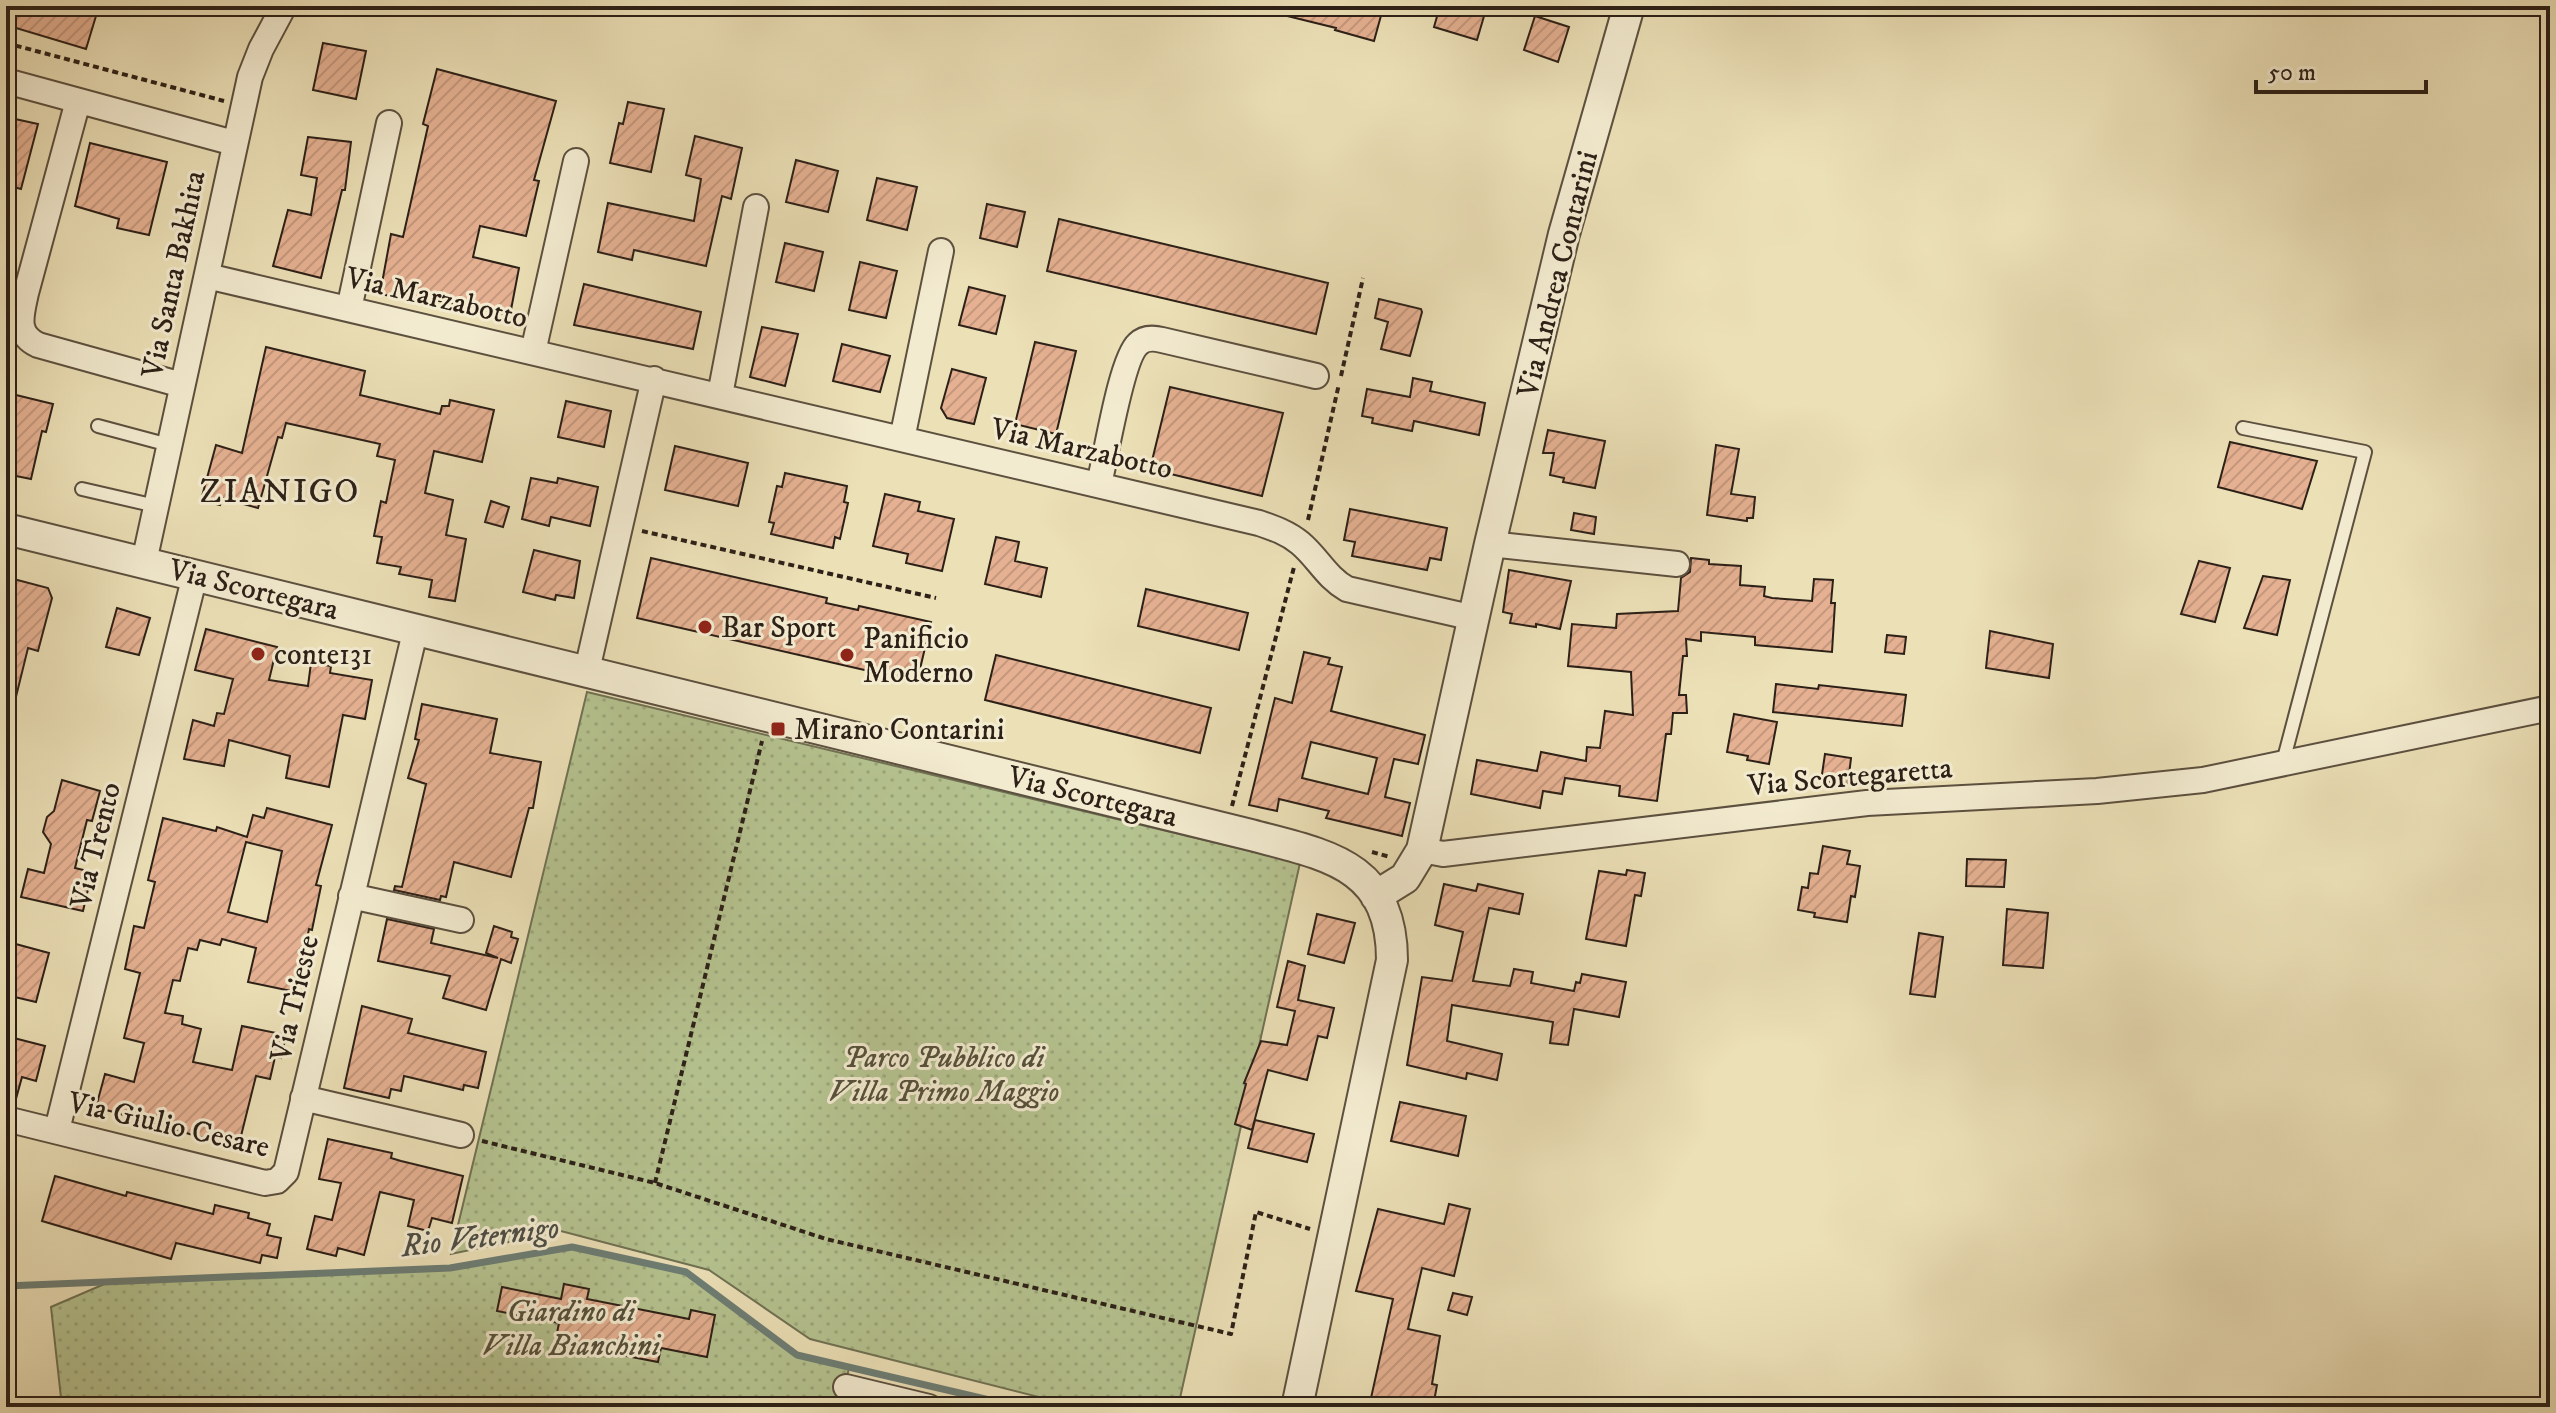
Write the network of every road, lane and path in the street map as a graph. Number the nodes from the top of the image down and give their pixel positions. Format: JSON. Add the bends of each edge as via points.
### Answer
{"nodes":[{"id":1,"x":284,"y":6,"type":"edge"},
{"id":2,"x":1629,"y":6,"type":"edge"},
{"id":3,"x":6,"y":43,"type":"edge"},
{"id":4,"x":6,"y":81,"type":"edge"},
{"id":5,"x":78,"y":101,"type":"junction"},
{"id":6,"x":230,"y":103,"type":"dead end"},
{"id":7,"x":389,"y":123,"type":"dead end"},
{"id":8,"x":234,"y":143,"type":"junction"},
{"id":9,"x":576,"y":161,"type":"dead end"},
{"id":10,"x":756,"y":207,"type":"dead end"},
{"id":11,"x":941,"y":251,"type":"dead end"},
{"id":12,"x":207,"y":276,"type":"junction"},
{"id":13,"x":1363,"y":278,"type":"dead end"},
{"id":14,"x":349,"y":309,"type":"junction"},
{"id":15,"x":533,"y":352,"type":"junction"},
{"id":16,"x":1316,"y":376,"type":"dead end"},
{"id":17,"x":654,"y":379,"type":"junction"},
{"id":18,"x":182,"y":385,"type":"junction"},
{"id":19,"x":720,"y":395,"type":"junction"},
{"id":20,"x":98,"y":426,"type":"dead end"},
{"id":21,"x":2243,"y":428,"type":"dead end"},
{"id":22,"x":902,"y":439,"type":"junction"},
{"id":23,"x":169,"y":445,"type":"junction"},
{"id":24,"x":1099,"y":484,"type":"junction"},
{"id":25,"x":82,"y":489,"type":"dead end"},
{"id":26,"x":156,"y":506,"type":"junction"},
{"id":27,"x":1307,"y":522,"type":"dead end"},
{"id":28,"x":620,"y":526,"type":"junction"},
{"id":29,"x":6,"y":529,"type":"edge"},
{"id":30,"x":1490,"y":544,"type":"junction"},
{"id":31,"x":1296,"y":561,"type":"dead end"},
{"id":32,"x":144,"y":562,"type":"junction"},
{"id":33,"x":1677,"y":564,"type":"dead end"},
{"id":34,"x":195,"y":575,"type":"junction"},
{"id":35,"x":936,"y":598,"type":"dead end"},
{"id":36,"x":1474,"y":618,"type":"junction"},
{"id":37,"x":416,"y":628,"type":"junction"},
{"id":38,"x":587,"y":670,"type":"junction"},
{"id":39,"x":2550,"y":708,"type":"edge"},
{"id":40,"x":768,"y":716,"type":"junction"},
{"id":41,"x":2283,"y":762,"type":"junction"},
{"id":42,"x":1232,"y":808,"type":"dead end"},
{"id":43,"x":1422,"y":850,"type":"junction"},
{"id":44,"x":351,"y":896,"type":"junction"},
{"id":45,"x":1376,"y":896,"type":"junction"},
{"id":46,"x":461,"y":920,"type":"dead end"},
{"id":47,"x":303,"y":1098,"type":"junction"},
{"id":48,"x":6,"y":1119,"type":"edge"},
{"id":49,"x":57,"y":1130,"type":"junction"},
{"id":50,"x":461,"y":1135,"type":"joint"},
{"id":51,"x":655,"y":1183,"type":"junction"},
{"id":52,"x":1332,"y":1237,"type":"junction"},
{"id":53,"x":846,"y":1387,"type":"dead end"},
{"id":54,"x":929,"y":1407,"type":"edge"},
{"id":55,"x":1297,"y":1407,"type":"edge"}],
"edges":[{"from":1,"to":8,"type":"street","name":"Via Santa Bakhita","via":[[255,63]]},
{"from":2,"to":30,"type":"street","name":"Via Andrea Contarini","via":[[1564,234]]},
{"from":3,"to":6,"type":"path"},
{"from":4,"to":5,"type":"street"},
{"from":5,"to":8,"type":"street"},
{"from":5,"to":18,"type":"street","via":[[26,293],[22,330],[38,345]]},
{"from":7,"to":14,"type":"street"},
{"from":8,"to":12,"type":"street","name":"Via Santa Bakhita"},
{"from":9,"to":15,"type":"street"},
{"from":10,"to":19,"type":"street"},
{"from":11,"to":22,"type":"street"},
{"from":12,"to":14,"type":"street","name":"Via Marzabotto"},
{"from":12,"to":18,"type":"street","name":"Via Santa Bakhita"},
{"from":13,"to":27,"type":"path"},
{"from":14,"to":15,"type":"street","name":"Via Marzabotto"},
{"from":15,"to":17,"type":"street","name":"Via Marzabotto"},
{"from":16,"to":24,"type":"street","via":[[1143,340],[1127,366]]},
{"from":17,"to":19,"type":"street","name":"Via Marzabotto"},
{"from":17,"to":28,"type":"street"},
{"from":18,"to":23,"type":"street","name":"Via Santa Bakhita"},
{"from":19,"to":22,"type":"street","name":"Via Marzabotto"},
{"from":20,"to":23,"type":"lane"},
{"from":21,"to":41,"type":"lane","via":[[2365,452]]},
{"from":22,"to":24,"type":"street","name":"Via Marzabotto"},
{"from":23,"to":26,"type":"street","name":"Via Santa Bakhita"},
{"from":24,"to":36,"type":"street","name":"Via Marzabotto","via":[[1275,528],[1301,544],[1330,578],[1347,589]]},
{"from":25,"to":26,"type":"lane"},
{"from":26,"to":32,"type":"street","name":"Via Santa Bakhita"},
{"from":28,"to":35,"type":"path"},
{"from":28,"to":38,"type":"street"},
{"from":29,"to":32,"type":"street","name":"Via Scortegara"},
{"from":30,"to":33,"type":"street"},
{"from":30,"to":36,"type":"street","name":"Via Andrea Contarini"},
{"from":31,"to":42,"type":"path"},
{"from":32,"to":34,"type":"street","name":"Via Scortegara"},
{"from":34,"to":37,"type":"street","name":"Via Scortegara"},
{"from":34,"to":49,"type":"street","name":"Via Trento"},
{"from":36,"to":43,"type":"street","name":"Via Andrea Contarini"},
{"from":37,"to":38,"type":"street","name":"Via Scortegara"},
{"from":37,"to":44,"type":"street","name":"Via Trieste"},
{"from":38,"to":40,"type":"street","name":"Via Scortegara"},
{"from":39,"to":41,"type":"street","name":"Via Scortegaretta"},
{"from":40,"to":45,"type":"street","name":"Via Scortegara","via":[[1329,856]]},
{"from":40,"to":51,"type":"path"},
{"from":41,"to":43,"type":"street","name":"Via Scortegaretta","via":[[2141,787],[1867,803],[1443,854]]},
{"from":43,"to":45,"type":"street","name":"Via Andrea Contarini","via":[[1405,878]]},
{"from":44,"to":46,"type":"street"},
{"from":44,"to":47,"type":"street","name":"Via Trieste"},
{"from":45,"to":52,"type":"street","name":"Via Scortegara","via":[[1390,927],[1392,960]]},
{"from":47,"to":49,"type":"street","name":"Via Giulio Cesare","via":[[286,1172],[265,1183]]},
{"from":47,"to":50,"type":"street","name":"Via Trieste"},
{"from":48,"to":49,"type":"street","name":"Via Giulio Cesare"},
{"from":50,"to":51,"type":"path"},
{"from":51,"to":52,"type":"path","via":[[826,1239],[1231,1334],[1256,1212]]},
{"from":52,"to":55,"type":"street","name":"Via Scortegara"},
{"from":53,"to":54,"type":"street"}]}
